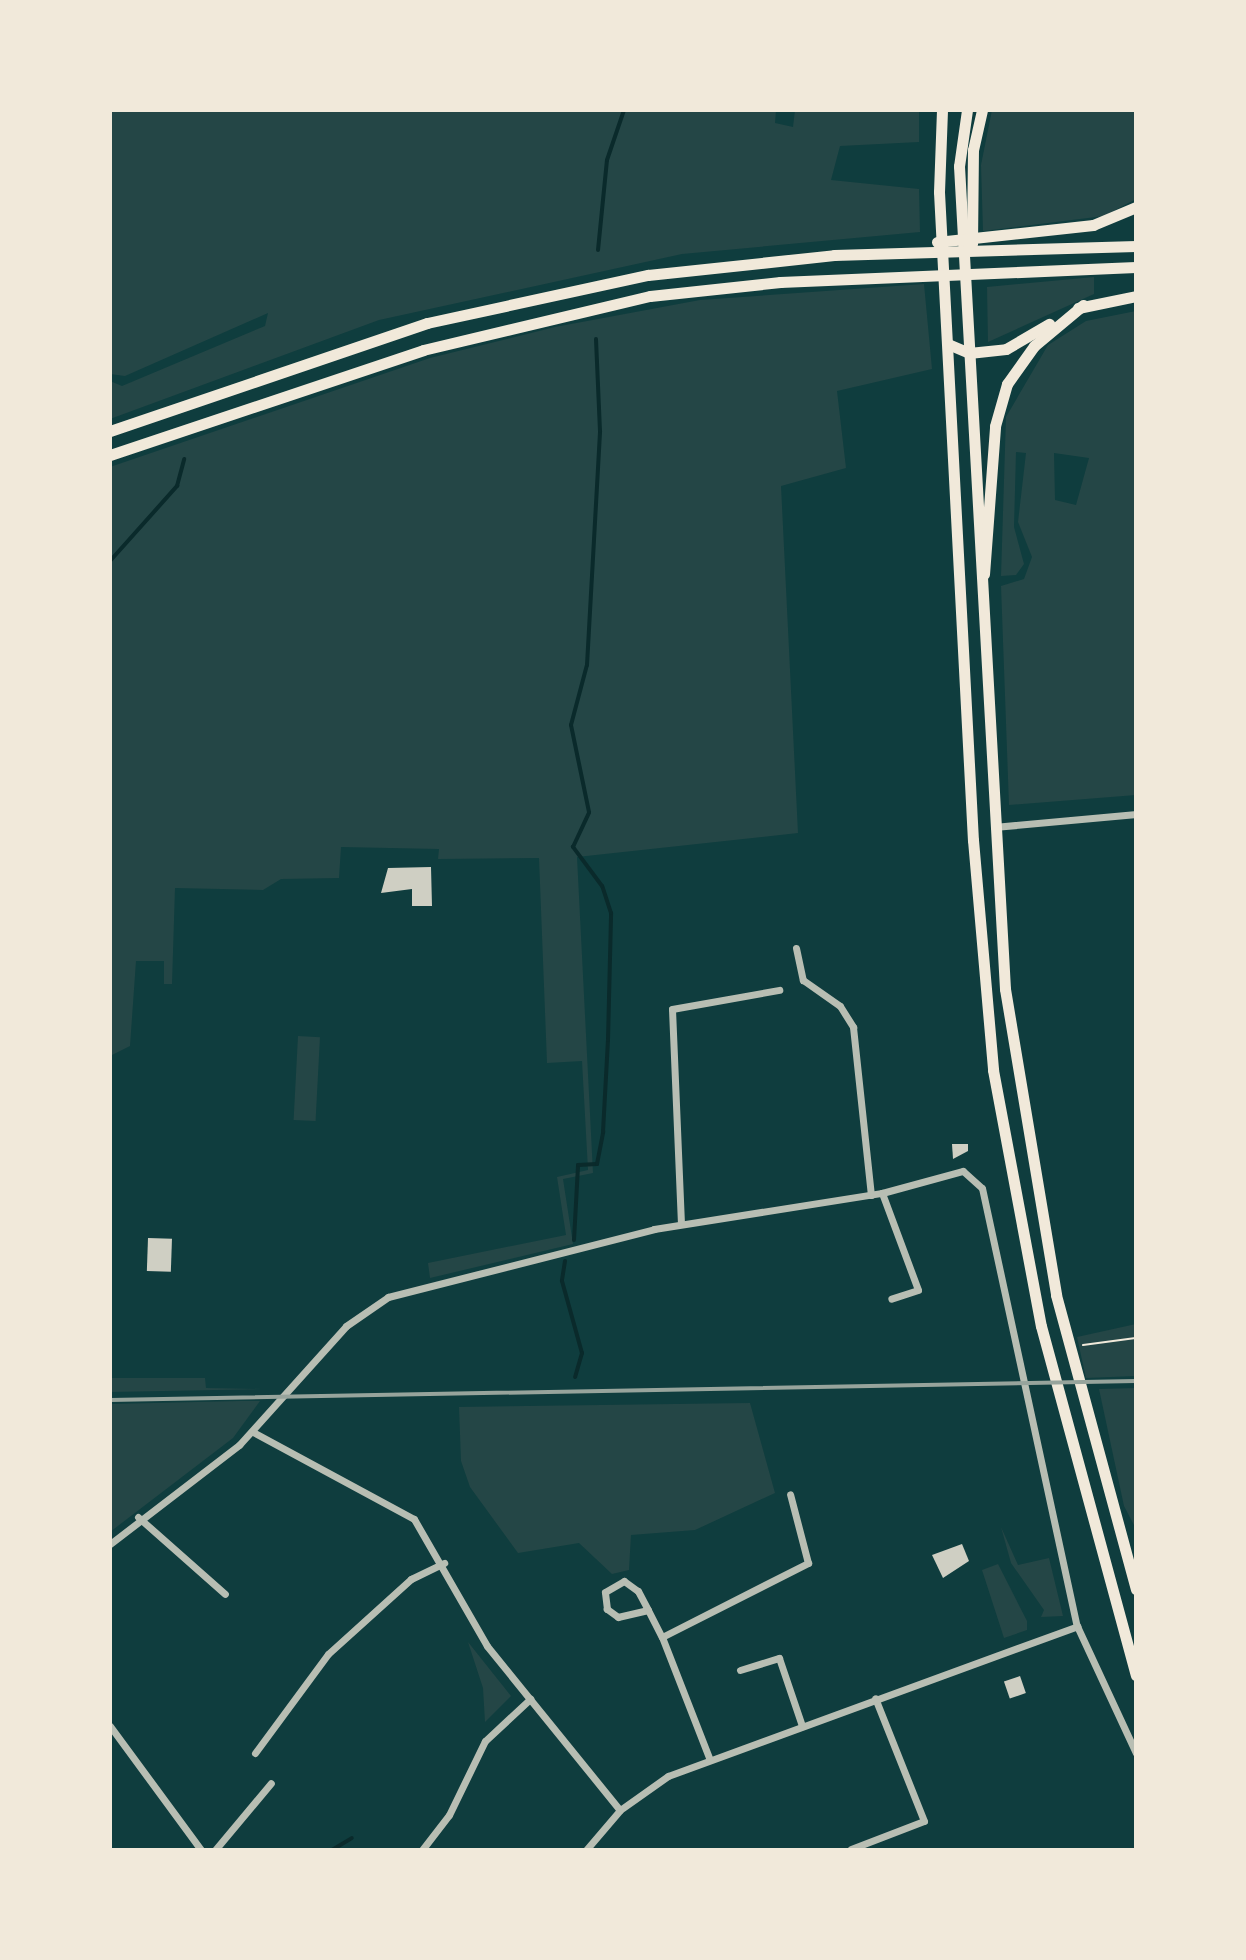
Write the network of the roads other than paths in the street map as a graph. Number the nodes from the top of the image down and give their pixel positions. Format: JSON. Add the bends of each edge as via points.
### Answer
{"nodes":[{"id":1,"x":942,"y":110,"type":"edge"},
{"id":2,"x":967,"y":110,"type":"edge"},
{"id":3,"x":982,"y":110,"type":"edge"},
{"id":4,"x":966,"y":191,"type":"junction"},
{"id":5,"x":1136,"y":207,"type":"edge"},
{"id":6,"x":1136,"y":246,"type":"edge"},
{"id":7,"x":834,"y":255,"type":"junction"},
{"id":8,"x":1136,"y":267,"type":"edge"},
{"id":9,"x":1136,"y":296,"type":"edge"},
{"id":10,"x":1083,"y":305,"type":"junction"},
{"id":11,"x":948,"y":344,"type":"junction"},
{"id":12,"x":969,"y":353,"type":"junction"},
{"id":13,"x":110,"y":431,"type":"edge"},
{"id":14,"x":110,"y":455,"type":"edge"},
{"id":15,"x":982,"y":580,"type":"junction"},
{"id":16,"x":1136,"y":814,"type":"edge"},
{"id":17,"x":992,"y":827,"type":"junction"},
{"id":18,"x":796,"y":948,"type":"dead end"},
{"id":19,"x":779,"y":990,"type":"dead end"},
{"id":20,"x":882,"y":1193,"type":"junction"},
{"id":21,"x":871,"y":1195,"type":"junction"},
{"id":22,"x":681,"y":1224,"type":"junction"},
{"id":23,"x":891,"y":1299,"type":"dead end"},
{"id":24,"x":253,"y":1432,"type":"junction"},
{"id":25,"x":790,"y":1494,"type":"dead end"},
{"id":26,"x":138,"y":1517,"type":"junction"},
{"id":27,"x":110,"y":1544,"type":"edge"},
{"id":28,"x":444,"y":1563,"type":"junction"},
{"id":29,"x":1136,"y":1589,"type":"edge"},
{"id":30,"x":225,"y":1594,"type":"dead end"},
{"id":31,"x":648,"y":1610,"type":"junction"},
{"id":32,"x":1077,"y":1626,"type":"junction"},
{"id":33,"x":662,"y":1637,"type":"junction"},
{"id":34,"x":740,"y":1670,"type":"dead end"},
{"id":35,"x":1136,"y":1675,"type":"edge"},
{"id":36,"x":875,"y":1698,"type":"junction"},
{"id":37,"x":530,"y":1699,"type":"junction"},
{"id":38,"x":110,"y":1726,"type":"edge"},
{"id":39,"x":802,"y":1726,"type":"junction"},
{"id":40,"x":255,"y":1753,"type":"dead end"},
{"id":41,"x":1136,"y":1753,"type":"edge"},
{"id":42,"x":710,"y":1760,"type":"junction"},
{"id":43,"x":271,"y":1783,"type":"dead end"},
{"id":44,"x":620,"y":1810,"type":"junction"},
{"id":45,"x":851,"y":1849,"type":"edge"},
{"id":46,"x":201,"y":1850,"type":"edge"},
{"id":47,"x":215,"y":1850,"type":"edge"},
{"id":48,"x":422,"y":1850,"type":"edge"},
{"id":49,"x":586,"y":1850,"type":"edge"}],
"edges":[{"from":1,"to":11,"type":"main road","via":[[939,192]]},
{"from":2,"to":4,"type":"main road"},
{"from":3,"to":4,"type":"main road"},
{"from":4,"to":12,"type":"main road"},
{"from":5,"to":7,"type":"main road","via":[[1093,225]]},
{"from":6,"to":7,"type":"main road"},
{"from":7,"to":13,"type":"main road","via":[[648,275],[441,319]]},
{"from":8,"to":14,"type":"main road","via":[[780,282],[650,296],[423,350]]},
{"from":9,"to":10,"type":"main road"},
{"from":10,"to":12,"type":"main road","via":[[1023,342]]},
{"from":10,"to":15,"type":"main road","via":[[1034,346],[1007,384],[995,426]]},
{"from":11,"to":12,"type":"main road"},
{"from":11,"to":35,"type":"main road","via":[[982,978],[1007,1158],[1049,1354]]},
{"from":12,"to":15,"type":"main road"},
{"from":15,"to":17,"type":"main road"},
{"from":16,"to":17,"type":"street"},
{"from":17,"to":29,"type":"main road","via":[[1028,1154],[1082,1403]]},
{"from":18,"to":21,"type":"street","via":[[803,980],[851,1020]]},
{"from":19,"to":22,"type":"street","via":[[672,1009]]},
{"from":20,"to":21,"type":"street"},
{"from":20,"to":23,"type":"street","via":[[918,1290]]},
{"from":20,"to":32,"type":"street","via":[[969,1173],[982,1188]]},
{"from":21,"to":22,"type":"street"},
{"from":22,"to":24,"type":"street","via":[[385,1298],[346,1326]]},
{"from":24,"to":26,"type":"street"},
{"from":24,"to":28,"type":"street","via":[[403,1510]]},
{"from":25,"to":33,"type":"street","via":[[808,1563]]},
{"from":26,"to":27,"type":"street"},
{"from":26,"to":30,"type":"street"},
{"from":28,"to":37,"type":"street","via":[[477,1631]]},
{"from":28,"to":40,"type":"street","via":[[411,1579],[328,1654]]},
{"from":31,"to":31,"type":"street","via":[[628,1583],[605,1592],[607,1609],[618,1617]]},
{"from":31,"to":33,"type":"street"},
{"from":32,"to":36,"type":"street"},
{"from":32,"to":41,"type":"street"},
{"from":33,"to":42,"type":"street"},
{"from":34,"to":39,"type":"street","via":[[779,1658]]},
{"from":36,"to":39,"type":"street"},
{"from":36,"to":45,"type":"street","via":[[924,1821]]},
{"from":37,"to":44,"type":"street"},
{"from":37,"to":48,"type":"street","via":[[485,1741],[449,1815]]},
{"from":38,"to":46,"type":"street"},
{"from":39,"to":42,"type":"street"},
{"from":42,"to":44,"type":"street","via":[[668,1776]]},
{"from":43,"to":47,"type":"street"},
{"from":44,"to":49,"type":"street"}]}
